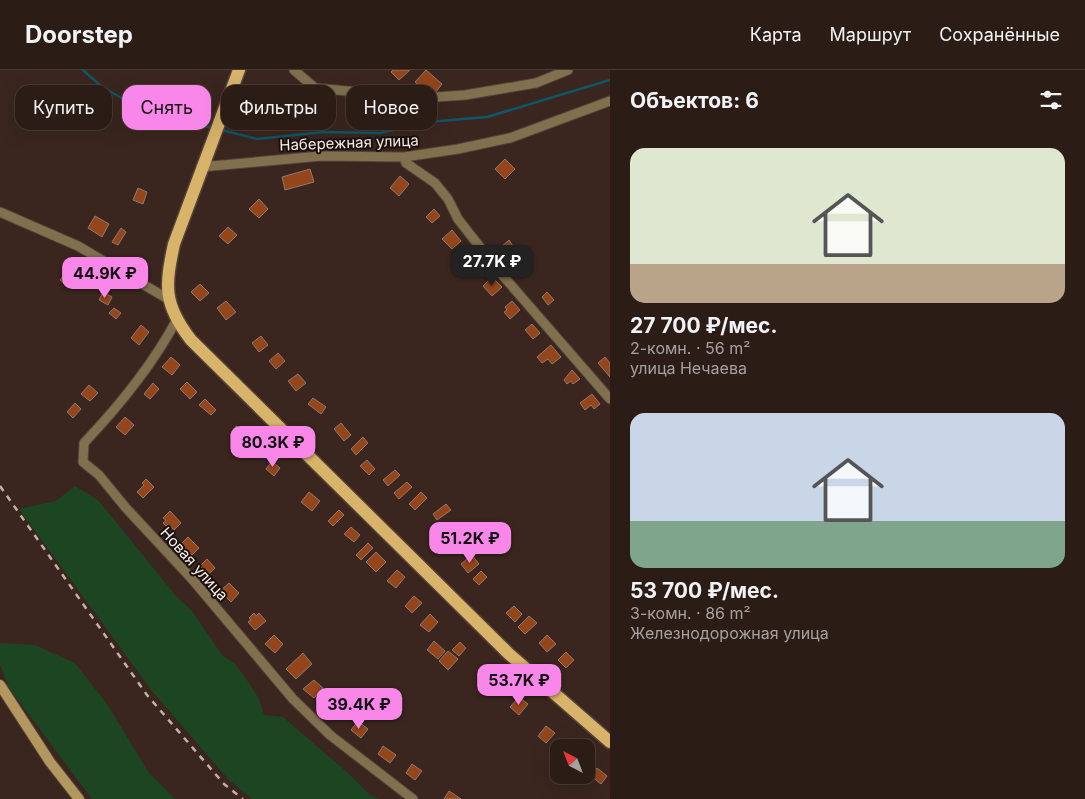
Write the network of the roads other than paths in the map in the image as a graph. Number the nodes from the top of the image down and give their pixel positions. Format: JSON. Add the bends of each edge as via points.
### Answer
{"nodes":[{"id":1,"x":237,"y":70,"type":"edge"},
{"id":2,"x":294,"y":70,"type":"edge"},
{"id":3,"x":568,"y":70,"type":"edge"},
{"id":4,"x":610,"y":102,"type":"edge"},
{"id":5,"x":404,"y":157,"type":"junction"},
{"id":6,"x":201,"y":167,"type":"junction"},
{"id":7,"x":0,"y":212,"type":"edge"},
{"id":8,"x":168,"y":299,"type":"junction"},
{"id":9,"x":176,"y":321,"type":"junction"},
{"id":10,"x":610,"y":399,"type":"edge"},
{"id":11,"x":0,"y":685,"type":"edge"},
{"id":12,"x":610,"y":742,"type":"edge"},
{"id":13,"x":78,"y":799,"type":"edge"},
{"id":14,"x":413,"y":799,"type":"edge"}],
"edges":[{"from":1,"to":6,"type":"main road"},
{"from":2,"to":3,"type":"street","via":[[315,88],[422,98],[465,95],[536,83]]},
{"from":4,"to":5,"type":"street","name":"Набережная улица","via":[[510,138]]},
{"from":5,"to":6,"type":"street","name":"Набережная улица","via":[[321,156]]},
{"from":5,"to":10,"type":"street","via":[[406,163],[436,183],[458,219],[498,270]]},
{"from":6,"to":8,"type":"main road","via":[[174,244],[168,273]]},
{"from":7,"to":8,"type":"street","via":[[78,246]]},
{"from":8,"to":9,"type":"main road"},
{"from":9,"to":12,"type":"main road","via":[[191,340],[509,654]]},
{"from":9,"to":14,"type":"street","name":"Новая улица","via":[[162,347],[114,412],[84,443],[83,462],[99,475],[192,579],[294,699],[330,735]]},
{"from":11,"to":13,"type":"street"}]}
